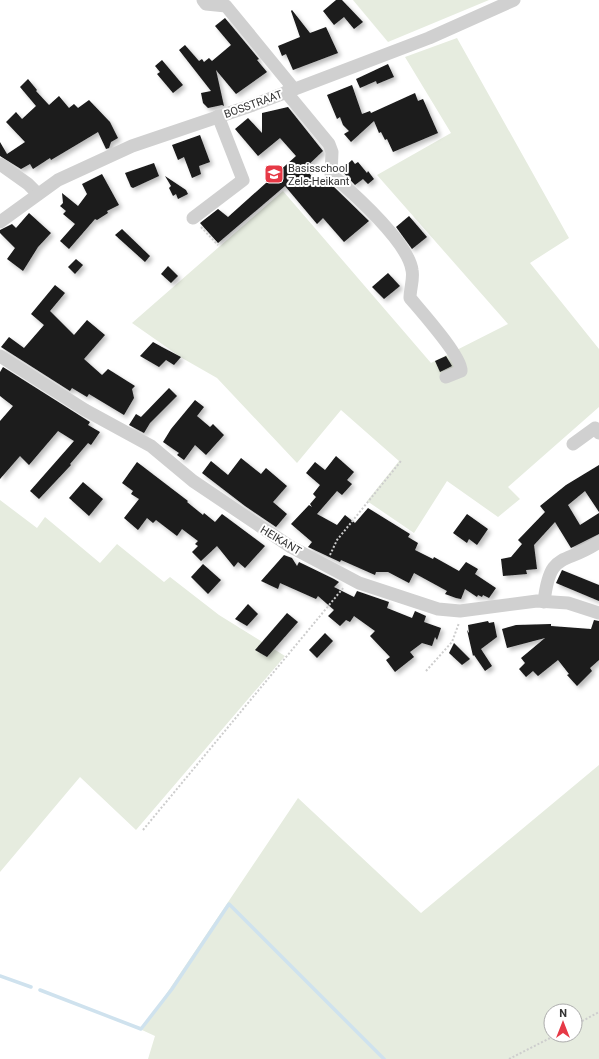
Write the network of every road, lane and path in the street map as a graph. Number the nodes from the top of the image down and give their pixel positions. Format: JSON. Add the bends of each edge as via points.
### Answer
{"nodes":[{"id":1,"x":203,"y":0,"type":"edge"},
{"id":2,"x":514,"y":0,"type":"edge"},
{"id":3,"x":290,"y":90,"type":"junction"},
{"id":4,"x":218,"y":116,"type":"junction"},
{"id":5,"x":0,"y":164,"type":"edge"},
{"id":6,"x":38,"y":194,"type":"junction"},
{"id":7,"x":193,"y":218,"type":"joint"},
{"id":8,"x":0,"y":222,"type":"edge"},
{"id":9,"x":218,"y":245,"type":"dead end"},
{"id":10,"x":0,"y":356,"type":"edge"},
{"id":11,"x":446,"y":377,"type":"dead end"},
{"id":12,"x":599,"y":433,"type":"edge"},
{"id":13,"x":573,"y":444,"type":"dead end"},
{"id":14,"x":401,"y":461,"type":"dead end"},
{"id":15,"x":599,"y":542,"type":"edge"},
{"id":16,"x":325,"y":565,"type":"junction"},
{"id":17,"x":351,"y":578,"type":"junction"},
{"id":18,"x":544,"y":602,"type":"junction"},
{"id":19,"x":599,"y":613,"type":"edge"},
{"id":20,"x":458,"y":626,"type":"dead end"},
{"id":21,"x":426,"y":671,"type":"dead end"},
{"id":22,"x":143,"y":830,"type":"dead end"},
{"id":23,"x":599,"y":1012,"type":"edge"},
{"id":24,"x":583,"y":1021,"type":"edge"},
{"id":25,"x":543,"y":1042,"type":"edge"},
{"id":26,"x":509,"y":1059,"type":"edge"}],
"edges":[{"from":1,"to":3,"type":"street","via":[[206,4],[226,6]]},
{"from":2,"to":3,"type":"street","name":"BOSSTRAAT","via":[[429,38]]},
{"from":3,"to":4,"type":"street","name":"BOSSTRAAT"},
{"from":3,"to":11,"type":"street","via":[[329,144],[332,152],[331,174],[356,196],[407,253],[412,271],[410,298],[453,351],[462,368],[461,371]]},
{"from":4,"to":6,"type":"street","name":"BOSSTRAAT","via":[[132,146],[58,180]]},
{"from":4,"to":7,"type":"street","via":[[243,180]]},
{"from":5,"to":6,"type":"street"},
{"from":6,"to":8,"type":"street","name":"BOSSTRAAT"},
{"from":7,"to":9,"type":"path"},
{"from":10,"to":16,"type":"street","name":"HEIKANT","via":[[85,410],[151,446],[248,519]]},
{"from":12,"to":13,"type":"street","via":[[595,428]]},
{"from":14,"to":16,"type":"path","via":[[336,540]]},
{"from":15,"to":18,"type":"street","via":[[552,567],[546,584]]},
{"from":16,"to":17,"type":"street","name":"HEIKANT"},
{"from":17,"to":18,"type":"street","name":"HEIKANT","via":[[417,603],[460,612]]},
{"from":17,"to":22,"type":"path"},
{"from":18,"to":19,"type":"street","name":"HEIKANT","via":[[568,604]]},
{"from":20,"to":21,"type":"path","via":[[452,642]]},
{"from":23,"to":24,"type":"path"},
{"from":25,"to":26,"type":"path"}]}
